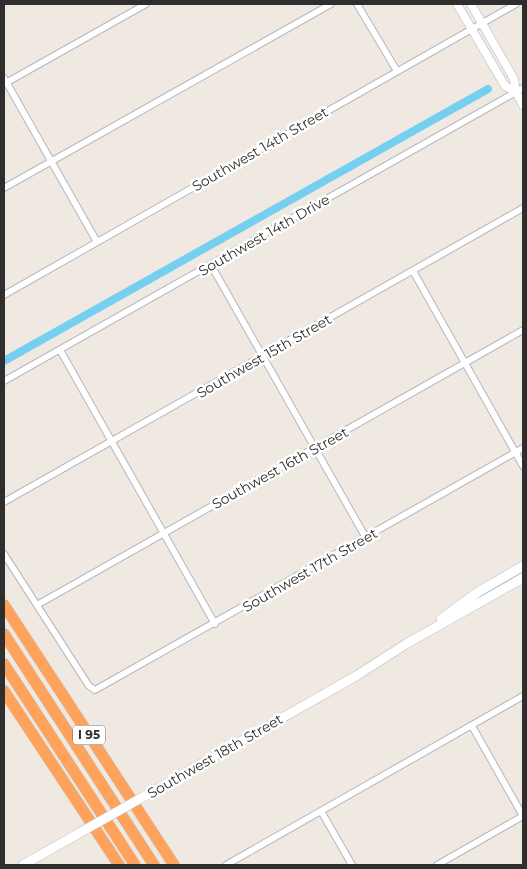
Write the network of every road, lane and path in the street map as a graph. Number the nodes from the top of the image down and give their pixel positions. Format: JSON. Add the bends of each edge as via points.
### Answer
{"nodes":[{"id":1,"x":146,"y":4,"type":"edge"},
{"id":2,"x":331,"y":4,"type":"edge"},
{"id":3,"x":357,"y":4,"type":"edge"},
{"id":4,"x":457,"y":4,"type":"edge"},
{"id":5,"x":471,"y":4,"type":"edge"},
{"id":6,"x":516,"y":4,"type":"edge"},
{"id":7,"x":482,"y":23,"type":"junction"},
{"id":8,"x":471,"y":29,"type":"junction"},
{"id":9,"x":396,"y":71,"type":"junction"},
{"id":10,"x":5,"y":82,"type":"edge"},
{"id":11,"x":520,"y":90,"type":"edge"},
{"id":12,"x":523,"y":105,"type":"edge"},
{"id":13,"x":51,"y":162,"type":"junction"},
{"id":14,"x":4,"y":188,"type":"edge"},
{"id":15,"x":523,"y":208,"type":"edge"},
{"id":16,"x":97,"y":242,"type":"junction"},
{"id":17,"x":211,"y":265,"type":"junction"},
{"id":18,"x":413,"y":271,"type":"junction"},
{"id":19,"x":4,"y":295,"type":"edge"},
{"id":20,"x":523,"y":330,"type":"edge"},
{"id":21,"x":60,"y":350,"type":"junction"},
{"id":22,"x":262,"y":356,"type":"junction"},
{"id":23,"x":465,"y":363,"type":"junction"},
{"id":24,"x":4,"y":382,"type":"edge"},
{"id":25,"x":112,"y":442,"type":"junction"},
{"id":26,"x":315,"y":448,"type":"junction"},
{"id":27,"x":523,"y":448,"type":"edge"},
{"id":28,"x":516,"y":453,"type":"junction"},
{"id":29,"x":523,"y":466,"type":"edge"},
{"id":30,"x":4,"y":502,"type":"edge"},
{"id":31,"x":164,"y":533,"type":"junction"},
{"id":32,"x":366,"y":538,"type":"junction"},
{"id":33,"x":4,"y":554,"type":"edge"},
{"id":34,"x":523,"y":566,"type":"edge"},
{"id":35,"x":523,"y":578,"type":"edge"},
{"id":36,"x":4,"y":605,"type":"edge"},
{"id":37,"x":37,"y":605,"type":"junction"},
{"id":38,"x":215,"y":624,"type":"junction"},
{"id":39,"x":4,"y":634,"type":"edge"},
{"id":40,"x":406,"y":644,"type":"junction"},
{"id":41,"x":4,"y":664,"type":"edge"},
{"id":42,"x":4,"y":691,"type":"edge"},
{"id":43,"x":523,"y":696,"type":"edge"},
{"id":44,"x":472,"y":726,"type":"junction"},
{"id":45,"x":321,"y":811,"type":"junction"},
{"id":46,"x":523,"y":816,"type":"edge"},
{"id":47,"x":23,"y":865,"type":"edge"},
{"id":48,"x":119,"y":865,"type":"edge"},
{"id":49,"x":135,"y":865,"type":"edge"},
{"id":50,"x":154,"y":865,"type":"edge"},
{"id":51,"x":174,"y":865,"type":"edge"},
{"id":52,"x":226,"y":865,"type":"edge"},
{"id":53,"x":352,"y":865,"type":"edge"},
{"id":54,"x":437,"y":865,"type":"edge"}],
"edges":[{"from":1,"to":10,"type":"street"},
{"from":2,"to":13,"type":"street"},
{"from":3,"to":9,"type":"street"},
{"from":4,"to":8,"type":"street"},
{"from":5,"to":7,"type":"street"},
{"from":6,"to":7,"type":"street","name":"Southwest 14th Street"},
{"from":7,"to":8,"type":"street","name":"Southwest 14th Street"},
{"from":7,"to":11,"type":"street"},
{"from":8,"to":9,"type":"street","name":"Southwest 14th Street"},
{"from":8,"to":11,"type":"street","via":[[505,86]]},
{"from":9,"to":16,"type":"street","name":"Southwest 14th Street"},
{"from":10,"to":13,"type":"street"},
{"from":11,"to":12,"type":"street"},
{"from":11,"to":17,"type":"street","name":"Southwest 14th Drive"},
{"from":13,"to":14,"type":"street"},
{"from":13,"to":16,"type":"street"},
{"from":15,"to":18,"type":"street","name":"Southwest 15th Street"},
{"from":16,"to":19,"type":"street","name":"Southwest 14th Street"},
{"from":17,"to":21,"type":"street","name":"Southwest 14th Drive"},
{"from":17,"to":22,"type":"street"},
{"from":18,"to":22,"type":"street","name":"Southwest 15th Street"},
{"from":18,"to":23,"type":"street"},
{"from":20,"to":23,"type":"street","name":"Southwest 16th Street"},
{"from":21,"to":24,"type":"street","name":"Southwest 14th Drive"},
{"from":21,"to":25,"type":"street"},
{"from":22,"to":25,"type":"street","name":"Southwest 15th Street"},
{"from":22,"to":26,"type":"street"},
{"from":23,"to":26,"type":"street","name":"Southwest 16th Street"},
{"from":23,"to":28,"type":"street"},
{"from":25,"to":30,"type":"street","name":"Southwest 15th Street"},
{"from":25,"to":31,"type":"street"},
{"from":26,"to":31,"type":"street","name":"Southwest 16th Street"},
{"from":26,"to":32,"type":"street"},
{"from":27,"to":28,"type":"street","name":"Southwest 17th Street"},
{"from":28,"to":29,"type":"street"},
{"from":28,"to":32,"type":"street","name":"Southwest 17th Street"},
{"from":31,"to":37,"type":"street","name":"Southwest 16th Street"},
{"from":31,"to":38,"type":"street"},
{"from":32,"to":38,"type":"street","name":"Southwest 17th Street"},
{"from":33,"to":37,"type":"street"},
{"from":34,"to":40,"type":"main road","name":"Southwest 18th Street","via":[[478,592]]},
{"from":35,"to":40,"type":"main road","name":"Southwest 18th Street"},
{"from":36,"to":51,"type":"highway","number":"I 95"},
{"from":37,"to":38,"type":"street","name":"Southwest 17th Street","via":[[89,686],[95,690]]},
{"from":39,"to":50,"type":"highway"},
{"from":40,"to":47,"type":"main road","name":"Southwest 18th Street","bridge":true,"via":[[356,676]]},
{"from":41,"to":49,"type":"highway"},
{"from":42,"to":48,"type":"highway"},
{"from":43,"to":44,"type":"street"},
{"from":44,"to":45,"type":"street"},
{"from":44,"to":46,"type":"street"},
{"from":45,"to":52,"type":"street"},
{"from":45,"to":53,"type":"street"},
{"from":46,"to":54,"type":"street"}]}
